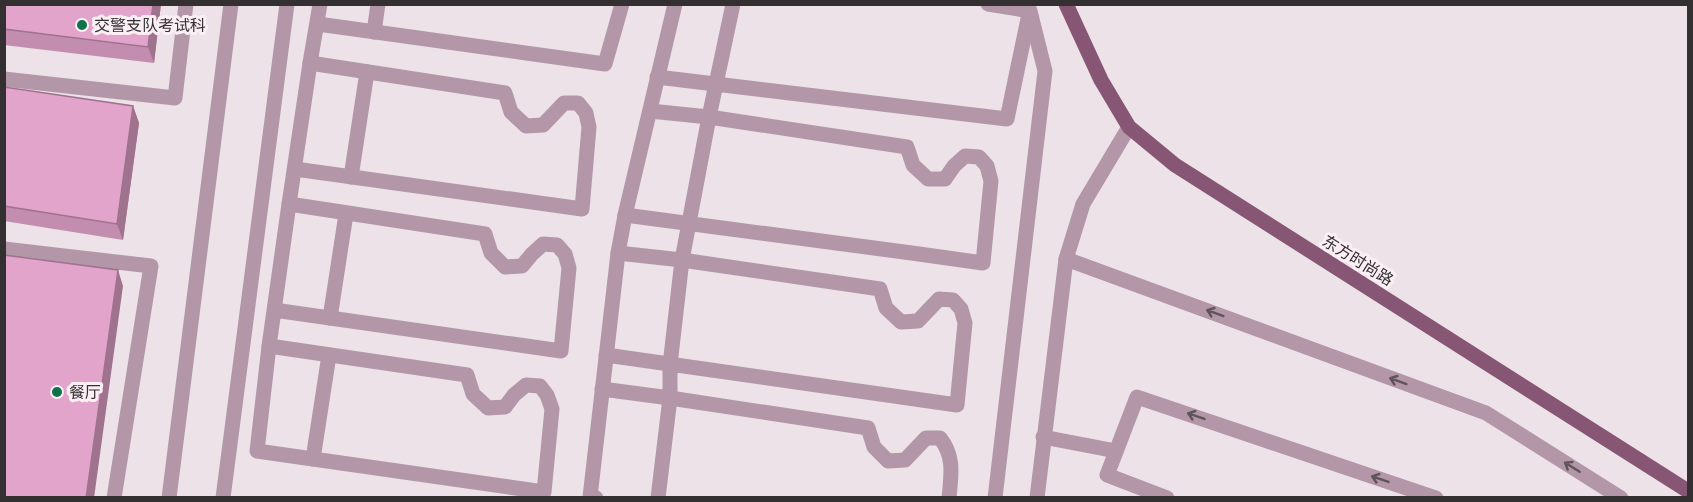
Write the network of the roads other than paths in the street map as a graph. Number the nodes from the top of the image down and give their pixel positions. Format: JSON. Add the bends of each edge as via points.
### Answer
{"nodes":[{"id":1,"x":186,"y":4,"type":"edge"},
{"id":2,"x":231,"y":4,"type":"edge"},
{"id":3,"x":287,"y":4,"type":"edge"},
{"id":4,"x":320,"y":4,"type":"edge"},
{"id":5,"x":378,"y":4,"type":"edge"},
{"id":6,"x":622,"y":4,"type":"edge"},
{"id":7,"x":675,"y":4,"type":"edge"},
{"id":8,"x":733,"y":4,"type":"edge"},
{"id":9,"x":988,"y":4,"type":"edge"},
{"id":10,"x":1066,"y":4,"type":"edge"},
{"id":11,"x":1030,"y":11,"type":"junction"},
{"id":12,"x":318,"y":24,"type":"junction"},
{"id":13,"x":374,"y":32,"type":"junction"},
{"id":14,"x":310,"y":63,"type":"junction"},
{"id":15,"x":367,"y":72,"type":"junction"},
{"id":16,"x":657,"y":77,"type":"junction"},
{"id":17,"x":4,"y":79,"type":"edge"},
{"id":18,"x":716,"y":84,"type":"junction"},
{"id":19,"x":650,"y":111,"type":"junction"},
{"id":20,"x":709,"y":117,"type":"junction"},
{"id":21,"x":1129,"y":127,"type":"junction"},
{"id":22,"x":295,"y":169,"type":"junction"},
{"id":23,"x":351,"y":177,"type":"junction"},
{"id":24,"x":289,"y":204,"type":"junction"},
{"id":25,"x":346,"y":214,"type":"junction"},
{"id":26,"x":625,"y":215,"type":"junction"},
{"id":27,"x":688,"y":223,"type":"junction"},
{"id":28,"x":4,"y":249,"type":"edge"},
{"id":29,"x":618,"y":253,"type":"junction"},
{"id":30,"x":1066,"y":259,"type":"junction"},
{"id":31,"x":682,"y":260,"type":"junction"},
{"id":32,"x":274,"y":310,"type":"junction"},
{"id":33,"x":330,"y":318,"type":"junction"},
{"id":34,"x":269,"y":346,"type":"junction"},
{"id":35,"x":329,"y":355,"type":"junction"},
{"id":36,"x":606,"y":355,"type":"junction"},
{"id":37,"x":670,"y":365,"type":"junction"},
{"id":38,"x":602,"y":389,"type":"junction"},
{"id":39,"x":670,"y":398,"type":"junction"},
{"id":40,"x":1043,"y":437,"type":"junction"},
{"id":41,"x":1116,"y":451,"type":"junction"},
{"id":42,"x":313,"y":459,"type":"junction"},
{"id":43,"x":1689,"y":491,"type":"edge"},
{"id":44,"x":114,"y":498,"type":"edge"},
{"id":45,"x":169,"y":498,"type":"edge"},
{"id":46,"x":223,"y":498,"type":"edge"},
{"id":47,"x":596,"y":498,"type":"edge"},
{"id":48,"x":658,"y":498,"type":"edge"},
{"id":49,"x":949,"y":498,"type":"edge"},
{"id":50,"x":995,"y":498,"type":"edge"},
{"id":51,"x":1037,"y":498,"type":"edge"},
{"id":52,"x":1167,"y":498,"type":"edge"},
{"id":53,"x":1436,"y":498,"type":"edge"},
{"id":54,"x":1622,"y":498,"type":"edge"}],
"edges":[{"from":1,"to":17,"type":"lane","via":[[175,98]]},
{"from":2,"to":45,"type":"lane"},
{"from":3,"to":46,"type":"lane"},
{"from":4,"to":12,"type":"lane"},
{"from":5,"to":13,"type":"lane"},
{"from":6,"to":13,"type":"lane","via":[[605,64]]},
{"from":7,"to":16,"type":"lane"},
{"from":8,"to":18,"type":"lane"},
{"from":9,"to":11,"type":"lane"},
{"from":10,"to":21,"type":"main road","name":"东方时尚路","via":[[1101,80]]},
{"from":11,"to":18,"type":"lane","via":[[1007,118]]},
{"from":11,"to":50,"type":"lane","via":[[1046,71]]},
{"from":12,"to":13,"type":"lane"},
{"from":12,"to":14,"type":"lane"},
{"from":14,"to":15,"type":"lane"},
{"from":14,"to":22,"type":"lane"},
{"from":15,"to":23,"type":"lane"},
{"from":15,"to":23,"type":"lane","via":[[505,93],[511,112],[526,126],[543,125],[564,103],[578,104],[586,113],[589,127],[582,209]]},
{"from":16,"to":18,"type":"lane"},
{"from":16,"to":19,"type":"lane"},
{"from":18,"to":20,"type":"lane"},
{"from":19,"to":20,"type":"lane"},
{"from":19,"to":26,"type":"lane"},
{"from":20,"to":27,"type":"lane"},
{"from":20,"to":27,"type":"lane","via":[[907,147],[913,165],[928,179],[945,178],[965,156],[979,157],[987,166],[991,181],[984,263]]},
{"from":21,"to":30,"type":"lane","via":[[1083,204]]},
{"from":21,"to":43,"type":"main road","name":"东方时尚路","via":[[1175,165]]},
{"from":22,"to":23,"type":"lane"},
{"from":22,"to":24,"type":"lane"},
{"from":24,"to":25,"type":"lane"},
{"from":24,"to":32,"type":"lane"},
{"from":25,"to":33,"type":"lane"},
{"from":25,"to":33,"type":"lane","via":[[485,234],[491,253],[506,267],[522,266],[543,244],[557,244],[569,268],[561,351]]},
{"from":26,"to":27,"type":"lane"},
{"from":26,"to":29,"type":"lane"},
{"from":27,"to":31,"type":"lane"},
{"from":28,"to":44,"type":"lane","via":[[151,266]]},
{"from":29,"to":31,"type":"lane"},
{"from":29,"to":36,"type":"lane"},
{"from":30,"to":40,"type":"lane"},
{"from":54,"to":30,"type":"lane","one_way":true,"via":[[1485,413]]},
{"from":31,"to":37,"type":"lane"},
{"from":31,"to":37,"type":"lane","via":[[880,289],[886,308],[901,322],[918,321],[939,299],[953,300],[965,323],[957,405]]},
{"from":32,"to":33,"type":"lane"},
{"from":32,"to":34,"type":"lane"},
{"from":34,"to":35,"type":"lane"},
{"from":34,"to":42,"type":"lane","via":[[257,451]]},
{"from":35,"to":42,"type":"lane"},
{"from":35,"to":42,"type":"lane","via":[[467,375],[473,394],[488,408],[505,407],[526,385],[540,386],[552,410],[544,492]]},
{"from":36,"to":37,"type":"lane"},
{"from":36,"to":38,"type":"lane"},
{"from":37,"to":39,"type":"lane"},
{"from":38,"to":39,"type":"lane"},
{"from":38,"to":47,"type":"lane","via":[[590,497]]},
{"from":39,"to":48,"type":"lane"},
{"from":39,"to":49,"type":"lane","via":[[868,428],[874,447],[888,461],[905,460],[926,438],[940,438],[952,462]]},
{"from":40,"to":41,"type":"lane"},
{"from":40,"to":51,"type":"lane"},
{"from":41,"to":52,"type":"lane","via":[[1107,475]]},
{"from":53,"to":41,"type":"lane","one_way":true,"via":[[1137,397]]}]}
